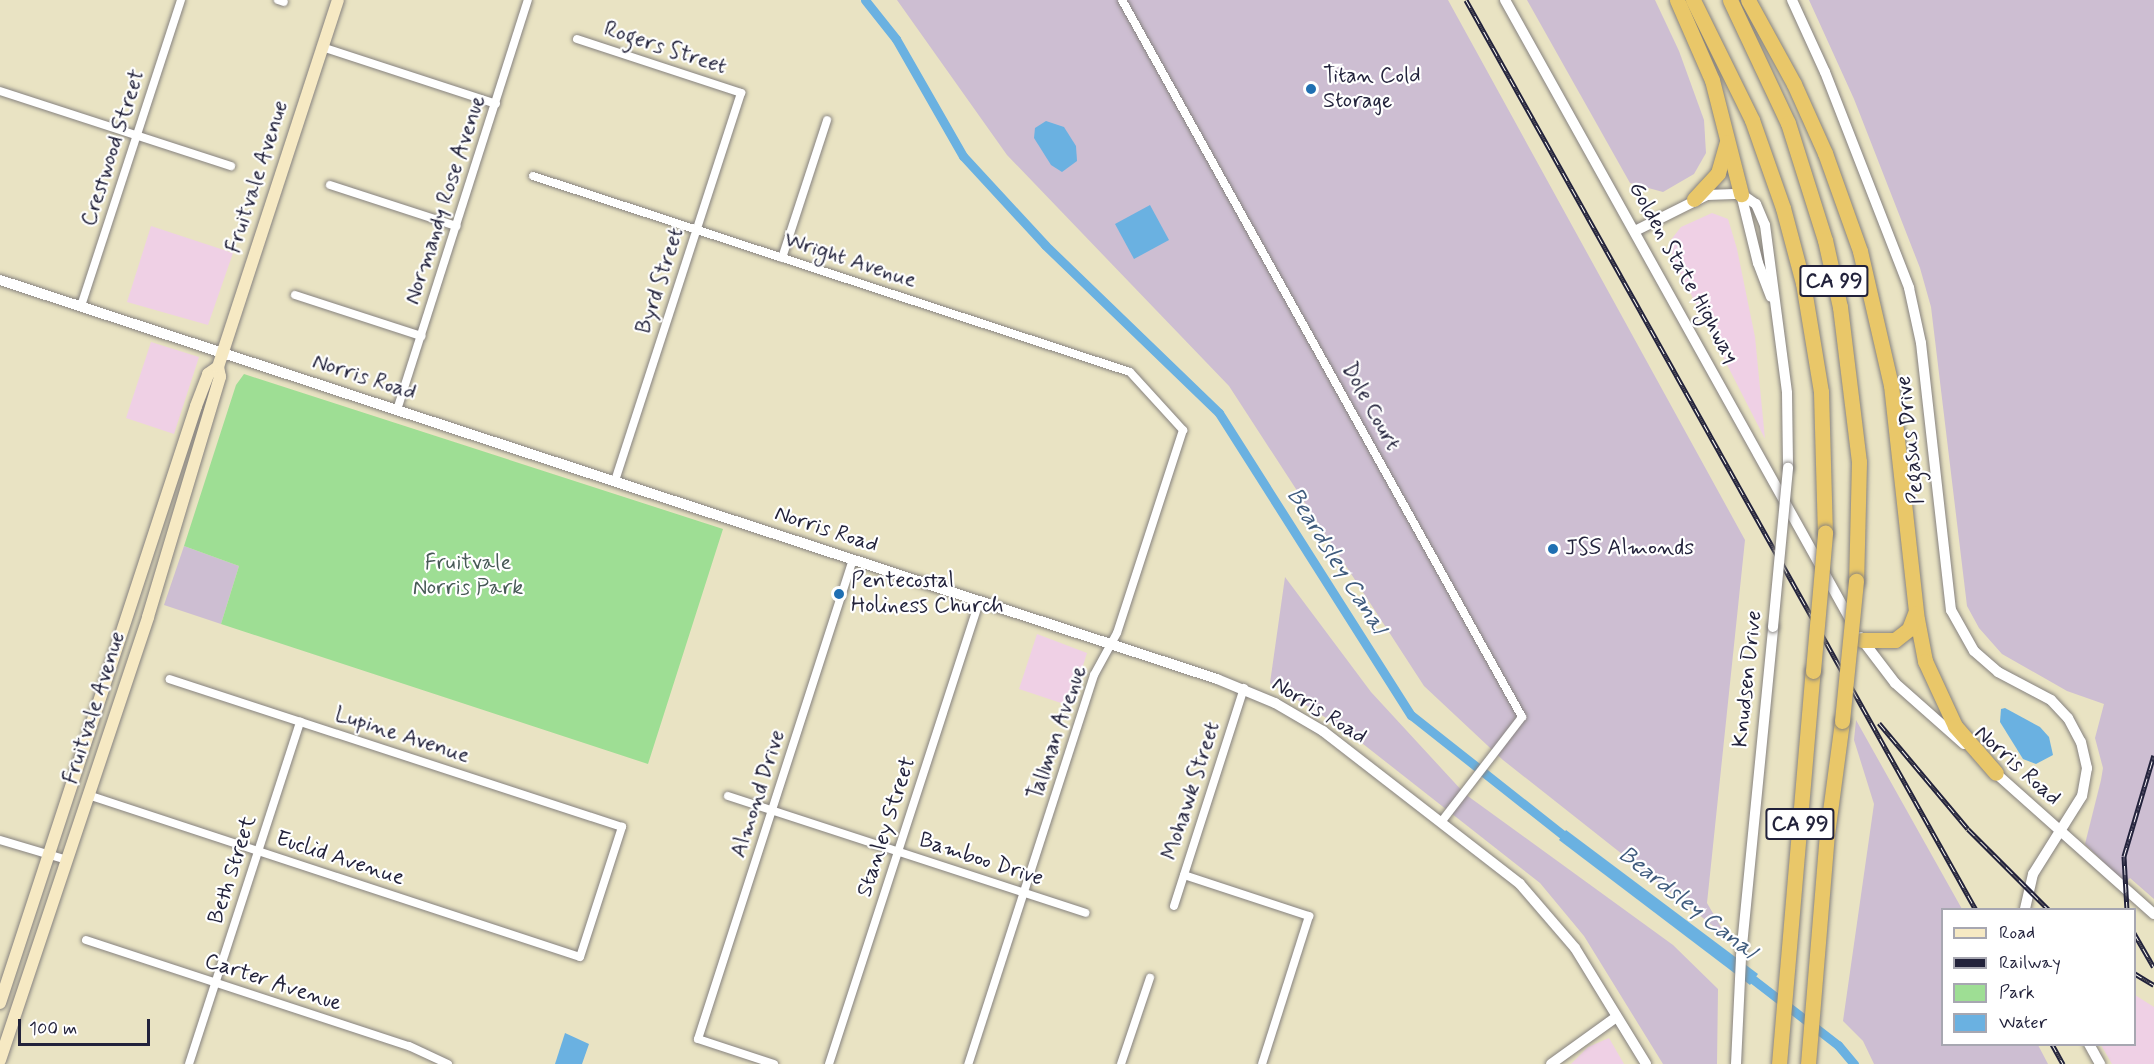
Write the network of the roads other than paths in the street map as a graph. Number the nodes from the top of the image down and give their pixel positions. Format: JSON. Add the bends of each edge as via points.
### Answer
{"nodes":[{"id":1,"x":181,"y":0,"type":"edge"},
{"id":2,"x":338,"y":0,"type":"edge"},
{"id":3,"x":528,"y":0,"type":"edge"},
{"id":4,"x":1122,"y":0,"type":"edge"},
{"id":5,"x":1505,"y":0,"type":"edge"},
{"id":6,"x":1677,"y":0,"type":"edge"},
{"id":7,"x":1693,"y":0,"type":"edge"},
{"id":8,"x":1730,"y":0,"type":"edge"},
{"id":9,"x":1749,"y":0,"type":"edge"},
{"id":10,"x":1792,"y":0,"type":"edge"},
{"id":11,"x":577,"y":39,"type":"dead end"},
{"id":12,"x":322,"y":47,"type":"junction"},
{"id":13,"x":0,"y":91,"type":"edge"},
{"id":14,"x":741,"y":93,"type":"joint"},
{"id":15,"x":496,"y":104,"type":"junction"},
{"id":16,"x":827,"y":120,"type":"dead end"},
{"id":17,"x":137,"y":135,"type":"junction"},
{"id":18,"x":1728,"y":136,"type":"junction"},
{"id":19,"x":231,"y":166,"type":"dead end"},
{"id":20,"x":533,"y":176,"type":"dead end"},
{"id":21,"x":330,"y":185,"type":"dead end"},
{"id":22,"x":1741,"y":194,"type":"junction"},
{"id":23,"x":1694,"y":199,"type":"junction"},
{"id":24,"x":456,"y":226,"type":"junction"},
{"id":25,"x":696,"y":230,"type":"junction"},
{"id":26,"x":1635,"y":231,"type":"junction"},
{"id":27,"x":782,"y":258,"type":"junction"},
{"id":28,"x":0,"y":280,"type":"edge"},
{"id":29,"x":295,"y":295,"type":"dead end"},
{"id":30,"x":1772,"y":298,"type":"junction"},
{"id":31,"x":81,"y":306,"type":"junction"},
{"id":32,"x":421,"y":336,"type":"junction"},
{"id":33,"x":224,"y":353,"type":"junction"},
{"id":34,"x":218,"y":367,"type":"junction"},
{"id":35,"x":1149,"y":393,"type":"joint"},
{"id":36,"x":397,"y":410,"type":"junction"},
{"id":37,"x":615,"y":481,"type":"junction"},
{"id":38,"x":854,"y":559,"type":"junction"},
{"id":39,"x":143,"y":567,"type":"junction"},
{"id":40,"x":161,"y":572,"type":"junction"},
{"id":41,"x":979,"y":600,"type":"junction"},
{"id":42,"x":1916,"y":607,"type":"junction"},
{"id":43,"x":1862,"y":640,"type":"junction"},
{"id":44,"x":1112,"y":644,"type":"junction"},
{"id":45,"x":170,"y":679,"type":"dead end"},
{"id":46,"x":1244,"y":688,"type":"junction"},
{"id":47,"x":300,"y":722,"type":"junction"},
{"id":48,"x":1996,"y":773,"type":"junction"},
{"id":49,"x":88,"y":795,"type":"junction"},
{"id":50,"x":728,"y":796,"type":"dead end"},
{"id":51,"x":772,"y":811,"type":"junction"},
{"id":52,"x":1442,"y":821,"type":"junction"},
{"id":53,"x":2060,"y":832,"type":"junction"},
{"id":54,"x":0,"y":840,"type":"edge"},
{"id":55,"x":258,"y":851,"type":"junction"},
{"id":56,"x":898,"y":852,"type":"junction"},
{"id":57,"x":50,"y":855,"type":"junction"},
{"id":58,"x":67,"y":860,"type":"junction"},
{"id":59,"x":1184,"y":875,"type":"junction"},
{"id":60,"x":1023,"y":893,"type":"junction"},
{"id":61,"x":1174,"y":906,"type":"dead end"},
{"id":62,"x":2025,"y":908,"type":"edge"},
{"id":63,"x":1085,"y":913,"type":"dead end"},
{"id":64,"x":2154,"y":914,"type":"edge"},
{"id":65,"x":86,"y":940,"type":"dead end"},
{"id":66,"x":580,"y":957,"type":"joint"},
{"id":67,"x":1150,"y":978,"type":"dead end"},
{"id":68,"x":216,"y":983,"type":"junction"},
{"id":69,"x":0,"y":1003,"type":"edge"},
{"id":70,"x":1615,"y":1018,"type":"junction"},
{"id":71,"x":2090,"y":1046,"type":"edge"},
{"id":72,"x":1809,"y":1057,"type":"edge"},
{"id":73,"x":1,"y":1062,"type":"edge"},
{"id":74,"x":189,"y":1064,"type":"edge"},
{"id":75,"x":448,"y":1064,"type":"edge"},
{"id":76,"x":774,"y":1064,"type":"edge"},
{"id":77,"x":829,"y":1064,"type":"edge"},
{"id":78,"x":968,"y":1064,"type":"edge"},
{"id":79,"x":1121,"y":1064,"type":"edge"},
{"id":80,"x":1262,"y":1064,"type":"edge"},
{"id":81,"x":1551,"y":1064,"type":"edge"},
{"id":82,"x":1646,"y":1064,"type":"edge"},
{"id":83,"x":1736,"y":1064,"type":"edge"},
{"id":84,"x":1779,"y":1064,"type":"edge"},
{"id":85,"x":2100,"y":1064,"type":"edge"}],
"edges":[{"from":1,"to":17,"type":"street","name":"Crestwood Street"},
{"from":2,"to":12,"type":"main road","name":"Fruitvale Avenue"},
{"from":3,"to":15,"type":"street","name":"Normandy Rose Avenue"},
{"from":4,"to":52,"type":"street","name":"Dole Court","via":[[1522,717]]},
{"from":5,"to":26,"type":"street","name":"Golden State Highway"},
{"from":6,"to":18,"type":"highway","via":[[1712,80]]},
{"from":7,"to":84,"type":"highway","number":"CA 99","bridge":true,"via":[[1752,120],[1783,208],[1803,284],[1821,392],[1825,533]]},
{"from":8,"to":72,"type":"highway","number":"CA 99","bridge":true,"via":[[1788,123],[1825,240],[1838,296],[1859,462],[1856,581],[1827,834]]},
{"from":9,"to":42,"type":"highway","via":[[1825,153],[1860,251],[1891,385]]},
{"from":10,"to":53,"type":"street","name":"Pegasus Drive","via":[[1818,54],[1909,288],[1921,343],[1951,610],[1974,651],[1998,672],[2051,700],[2068,718],[2081,742],[2085,789]]},
{"from":11,"to":14,"type":"street","name":"Rogers Street"},
{"from":12,"to":15,"type":"street"},
{"from":12,"to":33,"type":"main road","name":"Fruitvale Avenue"},
{"from":13,"to":17,"type":"street"},
{"from":14,"to":25,"type":"street","name":"Byrd Street"},
{"from":15,"to":24,"type":"street","name":"Normandy Rose Avenue"},
{"from":16,"to":27,"type":"street"},
{"from":17,"to":19,"type":"street"},
{"from":17,"to":31,"type":"street","name":"Crestwood Street"},
{"from":18,"to":22,"type":"highway"},
{"from":18,"to":23,"type":"highway","via":[[1718,173]]},
{"from":20,"to":25,"type":"street","name":"Wright Avenue"},
{"from":21,"to":24,"type":"street"},
{"from":22,"to":23,"type":"street","via":[[1718,193]]},
{"from":22,"to":30,"type":"street","name":"Knudsen Drive","via":[[1758,263]]},
{"from":22,"to":30,"type":"street","name":"Knudsen Drive","via":[[1756,204],[1763,219]]},
{"from":23,"to":26,"type":"street"},
{"from":24,"to":32,"type":"street","name":"Normandy Rose Avenue"},
{"from":25,"to":27,"type":"street","name":"Wright Avenue"},
{"from":25,"to":37,"type":"street","name":"Byrd Street"},
{"from":26,"to":43,"type":"street","name":"Golden State Highway"},
{"from":27,"to":35,"type":"street","name":"Wright Avenue","via":[[1130,372]]},
{"from":28,"to":31,"type":"street","name":"Norris Road"},
{"from":29,"to":32,"type":"street"},
{"from":30,"to":83,"type":"street","name":"Knudsen Drive","bridge":true,"via":[[1787,393],[1788,468],[1741,956]]},
{"from":31,"to":33,"type":"street","name":"Norris Road"},
{"from":32,"to":36,"type":"street","name":"Normandy Rose Avenue"},
{"from":33,"to":34,"type":"main road","name":"Fruitvale Avenue"},
{"from":33,"to":36,"type":"street","name":"Norris Road"},
{"from":34,"to":39,"type":"main road","name":"Fruitvale Avenue","via":[[208,374]]},
{"from":34,"to":40,"type":"main road","name":"Fruitvale Avenue","via":[[220,377]]},
{"from":35,"to":44,"type":"street","name":"Tallman Avenue","via":[[1183,430]]},
{"from":36,"to":37,"type":"street","name":"Norris Road"},
{"from":37,"to":38,"type":"street","name":"Norris Road"},
{"from":38,"to":41,"type":"street","name":"Norris Road"},
{"from":38,"to":51,"type":"street","name":"Almond Drive"},
{"from":39,"to":40,"type":"main road"},
{"from":39,"to":57,"type":"main road","name":"Fruitvale Avenue"},
{"from":40,"to":49,"type":"main road","name":"Fruitvale Avenue"},
{"from":41,"to":44,"type":"street","name":"Norris Road"},
{"from":41,"to":56,"type":"street","name":"Stanley Street"},
{"from":42,"to":43,"type":"highway","via":[[1913,622],[1903,635],[1887,642]]},
{"from":42,"to":48,"type":"highway","via":[[1925,661],[1942,704],[1967,743]]},
{"from":43,"to":48,"type":"street","name":"Norris Road","via":[[1895,683]]},
{"from":44,"to":46,"type":"street","name":"Norris Road"},
{"from":44,"to":60,"type":"street","name":"Tallman Avenue","via":[[1094,675]]},
{"from":45,"to":47,"type":"street","name":"Lupine Avenue"},
{"from":46,"to":52,"type":"street","name":"Norris Road","via":[[1323,731]]},
{"from":46,"to":59,"type":"street","name":"Mohawk Street"},
{"from":47,"to":55,"type":"street","name":"Beth Street"},
{"from":47,"to":66,"type":"street","name":"Lupine Avenue","via":[[622,827]]},
{"from":48,"to":53,"type":"street","name":"Norris Road"},
{"from":49,"to":55,"type":"street","name":"Euclid Avenue"},
{"from":49,"to":58,"type":"main road","name":"Fruitvale Avenue"},
{"from":50,"to":51,"type":"street","name":"Bamboo Drive"},
{"from":51,"to":56,"type":"street","name":"Bamboo Drive"},
{"from":51,"to":76,"type":"street","name":"Almond Drive","via":[[698,1039]]},
{"from":52,"to":70,"type":"street","name":"Norris Road","via":[[1500,866],[1540,904],[1575,948]]},
{"from":53,"to":62,"type":"street","name":"Pegasus Drive","via":[[2030,880]]},
{"from":53,"to":64,"type":"street","name":"Norris Road"},
{"from":54,"to":57,"type":"street"},
{"from":55,"to":66,"type":"street","name":"Euclid Avenue"},
{"from":55,"to":68,"type":"street","name":"Beth Street"},
{"from":56,"to":60,"type":"street","name":"Bamboo Drive"},
{"from":56,"to":77,"type":"street","name":"Stanley Street"},
{"from":57,"to":58,"type":"street"},
{"from":57,"to":69,"type":"main road","name":"Fruitvale Avenue"},
{"from":58,"to":73,"type":"main road","name":"Fruitvale Avenue"},
{"from":59,"to":61,"type":"street","name":"Mohawk Street"},
{"from":59,"to":80,"type":"street","via":[[1310,916]]},
{"from":60,"to":63,"type":"street","name":"Bamboo Drive"},
{"from":60,"to":78,"type":"street","name":"Tallman Avenue"},
{"from":65,"to":68,"type":"street","name":"Carter Avenue"},
{"from":67,"to":79,"type":"street"},
{"from":68,"to":74,"type":"street","name":"Beth Street"},
{"from":68,"to":75,"type":"street","name":"Carter Avenue","via":[[409,1046]]},
{"from":70,"to":81,"type":"street"},
{"from":70,"to":82,"type":"street","name":"Norris Road"},
{"from":71,"to":85,"type":"street"}]}
